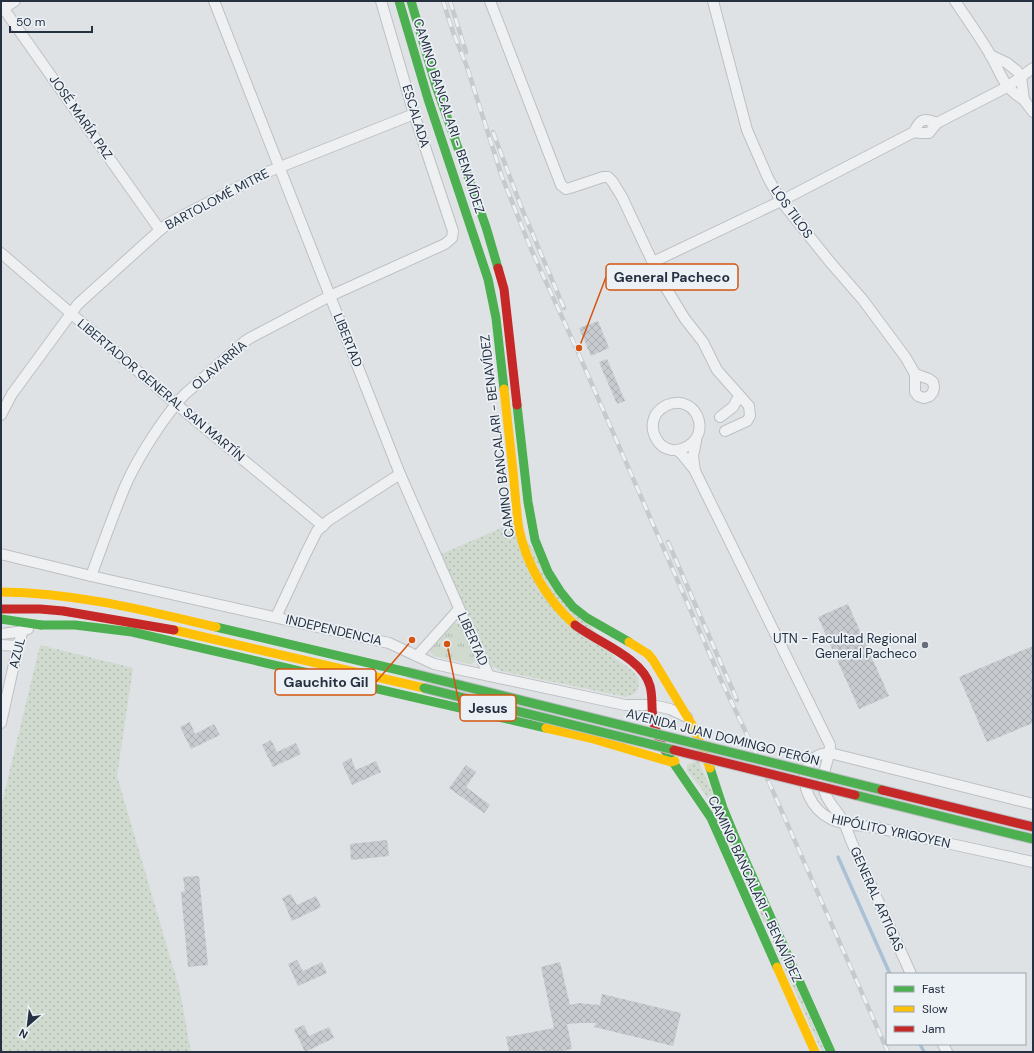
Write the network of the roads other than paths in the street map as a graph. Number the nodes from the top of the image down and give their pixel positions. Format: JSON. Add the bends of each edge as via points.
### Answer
{"nodes":[{"id":1,"x":15,"y":1,"type":"edge"},
{"id":2,"x":214,"y":1,"type":"edge"},
{"id":3,"x":381,"y":1,"type":"edge"},
{"id":4,"x":399,"y":1,"type":"edge"},
{"id":5,"x":411,"y":1,"type":"edge"},
{"id":6,"x":490,"y":1,"type":"edge"},
{"id":7,"x":713,"y":1,"type":"edge"},
{"id":8,"x":955,"y":1,"type":"edge"},
{"id":9,"x":2,"y":8,"type":"edge"},
{"id":10,"x":990,"y":56,"type":"junction"},
{"id":11,"x":1033,"y":68,"type":"edge"},
{"id":12,"x":1021,"y":77,"type":"junction"},
{"id":13,"x":1007,"y":87,"type":"junction"},
{"id":14,"x":1024,"y":100,"type":"junction"},
{"id":15,"x":1033,"y":112,"type":"edge"},
{"id":16,"x":414,"y":114,"type":"junction"},
{"id":17,"x":279,"y":166,"type":"junction"},
{"id":18,"x":781,"y":201,"type":"junction"},
{"id":19,"x":160,"y":230,"type":"junction"},
{"id":20,"x":453,"y":231,"type":"joint"},
{"id":21,"x":1,"y":253,"type":"edge"},
{"id":22,"x":653,"y":262,"type":"junction"},
{"id":23,"x":330,"y":296,"type":"junction"},
{"id":24,"x":70,"y":313,"type":"junction"},
{"id":25,"x":915,"y":374,"type":"dead end"},
{"id":26,"x":739,"y":396,"type":"junction"},
{"id":27,"x":176,"y":404,"type":"junction"},
{"id":28,"x":1,"y":414,"type":"edge"},
{"id":29,"x":720,"y":417,"type":"dead end"},
{"id":30,"x":726,"y":430,"type":"dead end"},
{"id":31,"x":696,"y":440,"type":"junction"},
{"id":32,"x":678,"y":450,"type":"junction"},
{"id":33,"x":695,"y":471,"type":"junction"},
{"id":34,"x":400,"y":474,"type":"junction"},
{"id":35,"x":323,"y":526,"type":"junction"},
{"id":36,"x":1,"y":554,"type":"edge"},
{"id":37,"x":91,"y":576,"type":"junction"},
{"id":38,"x":3,"y":591,"type":"edge"},
{"id":39,"x":1,"y":609,"type":"edge"},
{"id":40,"x":459,"y":609,"type":"junction"},
{"id":41,"x":276,"y":617,"type":"junction"},
{"id":42,"x":1,"y":619,"type":"edge"},
{"id":43,"x":41,"y":625,"type":"junction"},
{"id":44,"x":23,"y":630,"type":"junction"},
{"id":45,"x":1,"y":634,"type":"edge"},
{"id":46,"x":1,"y":645,"type":"edge"},
{"id":47,"x":18,"y":646,"type":"junction"},
{"id":48,"x":417,"y":656,"type":"junction"},
{"id":49,"x":489,"y":676,"type":"junction"},
{"id":50,"x":652,"y":705,"type":"junction"},
{"id":51,"x":687,"y":717,"type":"junction"},
{"id":52,"x":1,"y":723,"type":"edge"},
{"id":53,"x":704,"y":752,"type":"junction"},
{"id":54,"x":830,"y":753,"type":"junction"},
{"id":55,"x":671,"y":762,"type":"junction"},
{"id":56,"x":1033,"y":804,"type":"edge"},
{"id":57,"x":844,"y":823,"type":"junction"},
{"id":58,"x":1033,"y":827,"type":"edge"},
{"id":59,"x":1033,"y":839,"type":"edge"},
{"id":60,"x":1033,"y":862,"type":"edge"},
{"id":61,"x":912,"y":973,"type":"edge"},
{"id":62,"x":815,"y":1052,"type":"edge"},
{"id":63,"x":831,"y":1052,"type":"edge"}],
"edges":[{"from":1,"to":9,"type":"street"},
{"from":2,"to":17,"type":"street","name":"LIBERTAD"},
{"from":3,"to":16,"type":"street","name":"ESCALADA"},
{"from":4,"to":50,"type":"main road","name":"CAMINO BANCALARI - BENAVÍDEZ","via":[[426,96],[492,292],[517,513],[524,548],[539,582],[571,623],[615,649],[645,674],[652,690]]},
{"from":5,"to":51,"type":"main road","name":"CAMINO BANCALARI - BENAVÍDEZ","via":[[436,86],[486,227],[504,288],[528,502],[540,553],[548,572],[573,607],[648,654]]},
{"from":6,"to":22,"type":"street","via":[[561,185],[566,189],[608,177],[622,197]]},
{"from":7,"to":18,"type":"street","name":"LOS TILOS","via":[[747,130]]},
{"from":8,"to":10,"type":"street"},
{"from":9,"to":19,"type":"street","name":"JOSÉ MARÍA PAZ"},
{"from":10,"to":12,"type":"street","via":[[1007,64]]},
{"from":10,"to":13,"type":"street"},
{"from":11,"to":12,"type":"street"},
{"from":12,"to":13,"type":"street"},
{"from":12,"to":14,"type":"street"},
{"from":13,"to":14,"type":"street"},
{"from":13,"to":18,"type":"street","via":[[937,123],[924,119],[917,124],[914,132]]},
{"from":14,"to":15,"type":"street"},
{"from":16,"to":17,"type":"street","name":"BARTOLOMÉ MITRE"},
{"from":16,"to":20,"type":"street","name":"ESCALADA"},
{"from":17,"to":19,"type":"street","name":"BARTOLOMÉ MITRE"},
{"from":17,"to":23,"type":"street","name":"LIBERTAD"},
{"from":18,"to":22,"type":"street"},
{"from":18,"to":25,"type":"street","name":"LOS TILOS","via":[[863,300]]},
{"from":19,"to":24,"type":"street","name":"BARTOLOMÉ MITRE"},
{"from":20,"to":23,"type":"street","name":"OLAVARRÍA","via":[[452,238],[445,244]]},
{"from":21,"to":24,"type":"street","name":"LIBERTADOR GENERAL SAN MARTÍN"},
{"from":22,"to":26,"type":"street","via":[[672,299],[703,342],[718,370]]},
{"from":23,"to":27,"type":"street","name":"OLAVARRÍA","via":[[244,342]]},
{"from":23,"to":34,"type":"street","name":"LIBERTAD"},
{"from":24,"to":27,"type":"street","name":"LIBERTADOR GENERAL SAN MARTÍN"},
{"from":24,"to":28,"type":"street","name":"BARTOLOMÉ MITRE","via":[[12,394]]},
{"from":26,"to":29,"type":"street","via":[[733,407]]},
{"from":26,"to":30,"type":"street","via":[[749,406],[750,416],[747,421]]},
{"from":27,"to":35,"type":"street","name":"LIBERTADOR GENERAL SAN MARTÍN"},
{"from":27,"to":37,"type":"street","name":"OLAVARRÍA","via":[[156,432],[128,481]]},
{"from":31,"to":32,"type":"street","via":[[691,446]]},
{"from":31,"to":32,"type":"street","via":[[700,426],[694,411],[680,403],[664,406],[654,419],[654,435],[665,447]]},
{"from":31,"to":33,"type":"street","via":[[692,456]]},
{"from":32,"to":33,"type":"street"},
{"from":33,"to":54,"type":"street","via":[[826,735]]},
{"from":34,"to":35,"type":"street"},
{"from":34,"to":40,"type":"street","name":"LIBERTAD"},
{"from":35,"to":41,"type":"street","via":[[306,553]]},
{"from":36,"to":37,"type":"street","name":"INDEPENDENCIA"},
{"from":37,"to":41,"type":"street","name":"INDEPENDENCIA"},
{"from":38,"to":58,"type":"main road","name":"AVENIDA JUAN DOMINGO PERÓN","bridge":true,"via":[[69,596],[111,603],[407,672]]},
{"from":39,"to":59,"type":"main road","bridge":true,"via":[[63,611],[160,627],[424,688]]},
{"from":40,"to":48,"type":"street"},
{"from":40,"to":49,"type":"street","name":"LIBERTAD"},
{"from":41,"to":48,"type":"street","name":"INDEPENDENCIA","via":[[389,643]]},
{"from":42,"to":43,"type":"main road"},
{"from":43,"to":44,"type":"street"},
{"from":43,"to":55,"type":"main road","via":[[75,625],[132,632],[590,738]]},
{"from":44,"to":45,"type":"street"},
{"from":44,"to":47,"type":"street","name":"AZUL"},
{"from":46,"to":47,"type":"street"},
{"from":47,"to":52,"type":"street","name":"AZUL"},
{"from":48,"to":49,"type":"street","name":"INDEPENDENCIA","via":[[434,664]]},
{"from":49,"to":50,"type":"street","name":"INDEPENDENCIA","via":[[625,705]]},
{"from":50,"to":51,"type":"street","name":"INDEPENDENCIA","via":[[670,709]]},
{"from":50,"to":55,"type":"main road","name":"CAMINO BANCALARI - BENAVÍDEZ","via":[[654,725]]},
{"from":51,"to":53,"type":"main road","name":"CAMINO BANCALARI - BENAVÍDEZ"},
{"from":53,"to":55,"type":"main road"},
{"from":53,"to":63,"type":"main road","name":"CAMINO BANCALARI - BENAVÍDEZ","via":[[737,842]]},
{"from":54,"to":56,"type":"street"},
{"from":54,"to":57,"type":"street","name":"GENERAL ARTIGAS","via":[[823,782],[828,799]]},
{"from":54,"to":57,"type":"street","name":"HIPÓLITO YRIGOYEN","via":[[822,753],[809,764],[805,775],[806,788],[812,802],[824,815]]},
{"from":55,"to":62,"type":"main road","name":"CAMINO BANCALARI - BENAVÍDEZ","via":[[711,818]]},
{"from":57,"to":60,"type":"street","name":"HIPÓLITO YRIGOYEN","via":[[871,826]]},
{"from":57,"to":61,"type":"street","name":"GENERAL ARTIGAS"}]}
